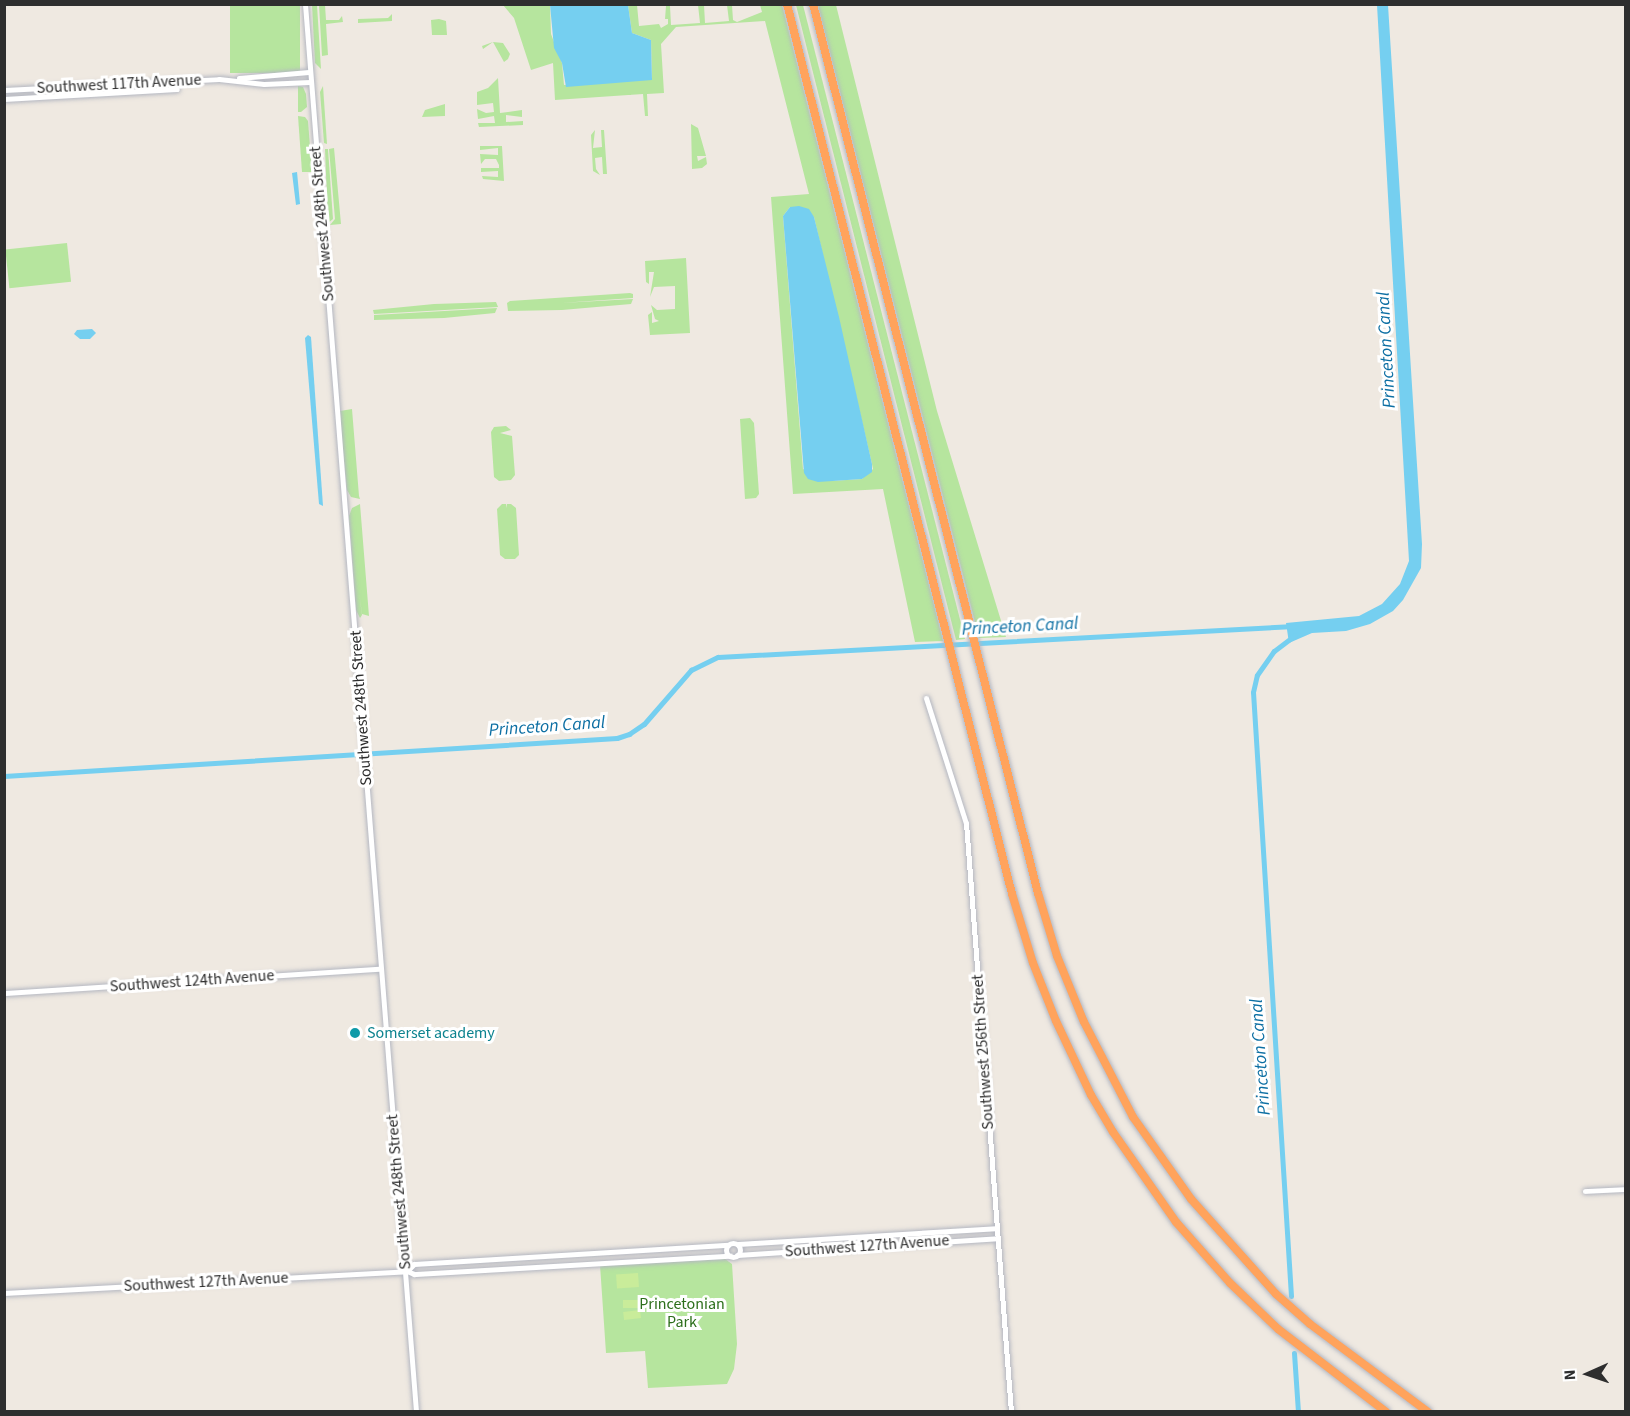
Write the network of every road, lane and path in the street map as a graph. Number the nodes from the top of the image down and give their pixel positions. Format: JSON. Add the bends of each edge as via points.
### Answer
{"nodes":[{"id":1,"x":305,"y":4,"type":"edge"},
{"id":2,"x":788,"y":4,"type":"edge"},
{"id":3,"x":813,"y":4,"type":"edge"},
{"id":4,"x":309,"y":72,"type":"junction"},
{"id":5,"x":234,"y":80,"type":"junction"},
{"id":6,"x":310,"y":82,"type":"junction"},
{"id":7,"x":177,"y":89,"type":"dead end"},
{"id":8,"x":4,"y":90,"type":"edge"},
{"id":9,"x":4,"y":99,"type":"edge"},
{"id":10,"x":926,"y":698,"type":"dead end"},
{"id":11,"x":380,"y":969,"type":"junction"},
{"id":12,"x":4,"y":993,"type":"edge"},
{"id":13,"x":1626,"y":1189,"type":"edge"},
{"id":14,"x":1585,"y":1191,"type":"dead end"},
{"id":15,"x":996,"y":1227,"type":"junction"},
{"id":16,"x":997,"y":1238,"type":"junction"},
{"id":17,"x":738,"y":1244,"type":"junction"},
{"id":18,"x":728,"y":1245,"type":"junction"},
{"id":19,"x":657,"y":1250,"type":"junction"},
{"id":20,"x":734,"y":1255,"type":"junction"},
{"id":21,"x":658,"y":1260,"type":"junction"},
{"id":22,"x":407,"y":1271,"type":"junction"},
{"id":23,"x":4,"y":1293,"type":"edge"},
{"id":24,"x":416,"y":1412,"type":"edge"},
{"id":25,"x":1011,"y":1412,"type":"edge"},
{"id":26,"x":1386,"y":1412,"type":"edge"},
{"id":27,"x":1428,"y":1412,"type":"edge"}],
"edges":[{"from":1,"to":4,"type":"street","name":"Southwest 248th Street"},
{"from":2,"to":26,"type":"highway","via":[[1022,929],[1048,1002],[1074,1061],[1113,1132],[1151,1189],[1208,1258],[1278,1329]]},
{"from":3,"to":27,"type":"highway","via":[[1038,893],[1060,965],[1084,1022],[1154,1150],[1191,1199],[1276,1293],[1310,1324]]},
{"from":4,"to":5,"type":"street","name":"Southwest 117th Avenue"},
{"from":4,"to":6,"type":"street","name":"Southwest 248th Street"},
{"from":5,"to":6,"type":"street","name":"Southwest 117th Avenue","via":[[268,84]]},
{"from":5,"to":8,"type":"street","name":"Southwest 117th Avenue"},
{"from":6,"to":11,"type":"street","name":"Southwest 248th Street"},
{"from":7,"to":9,"type":"street","name":"Southwest 117th Avenue"},
{"from":10,"to":15,"type":"street","name":"Southwest 256th Street","via":[[966,823]]},
{"from":11,"to":12,"type":"street","name":"Southwest 124th Avenue"},
{"from":11,"to":22,"type":"street","name":"Southwest 248th Street"},
{"from":13,"to":14,"type":"street"},
{"from":15,"to":16,"type":"street","name":"Southwest 256th Street"},
{"from":15,"to":17,"type":"street","name":"Southwest 127th Avenue"},
{"from":16,"to":20,"type":"street","name":"Southwest 127th Avenue"},
{"from":16,"to":25,"type":"street","name":"Southwest 256th Street"},
{"from":17,"to":18,"type":"street","name":"Southwest 127th Avenue"},
{"from":17,"to":20,"type":"street","via":[[740,1251]]},
{"from":18,"to":19,"type":"street","name":"Southwest 127th Avenue"},
{"from":18,"to":20,"type":"street","via":[[727,1251]]},
{"from":19,"to":21,"type":"street"},
{"from":19,"to":22,"type":"street","name":"Southwest 127th Avenue","via":[[414,1264]]},
{"from":20,"to":21,"type":"street","name":"Southwest 127th Avenue"},
{"from":21,"to":22,"type":"street","name":"Southwest 127th Avenue","via":[[414,1274]]},
{"from":22,"to":23,"type":"street","name":"Southwest 127th Avenue"},
{"from":22,"to":24,"type":"street","name":"Southwest 248th Street"}]}
